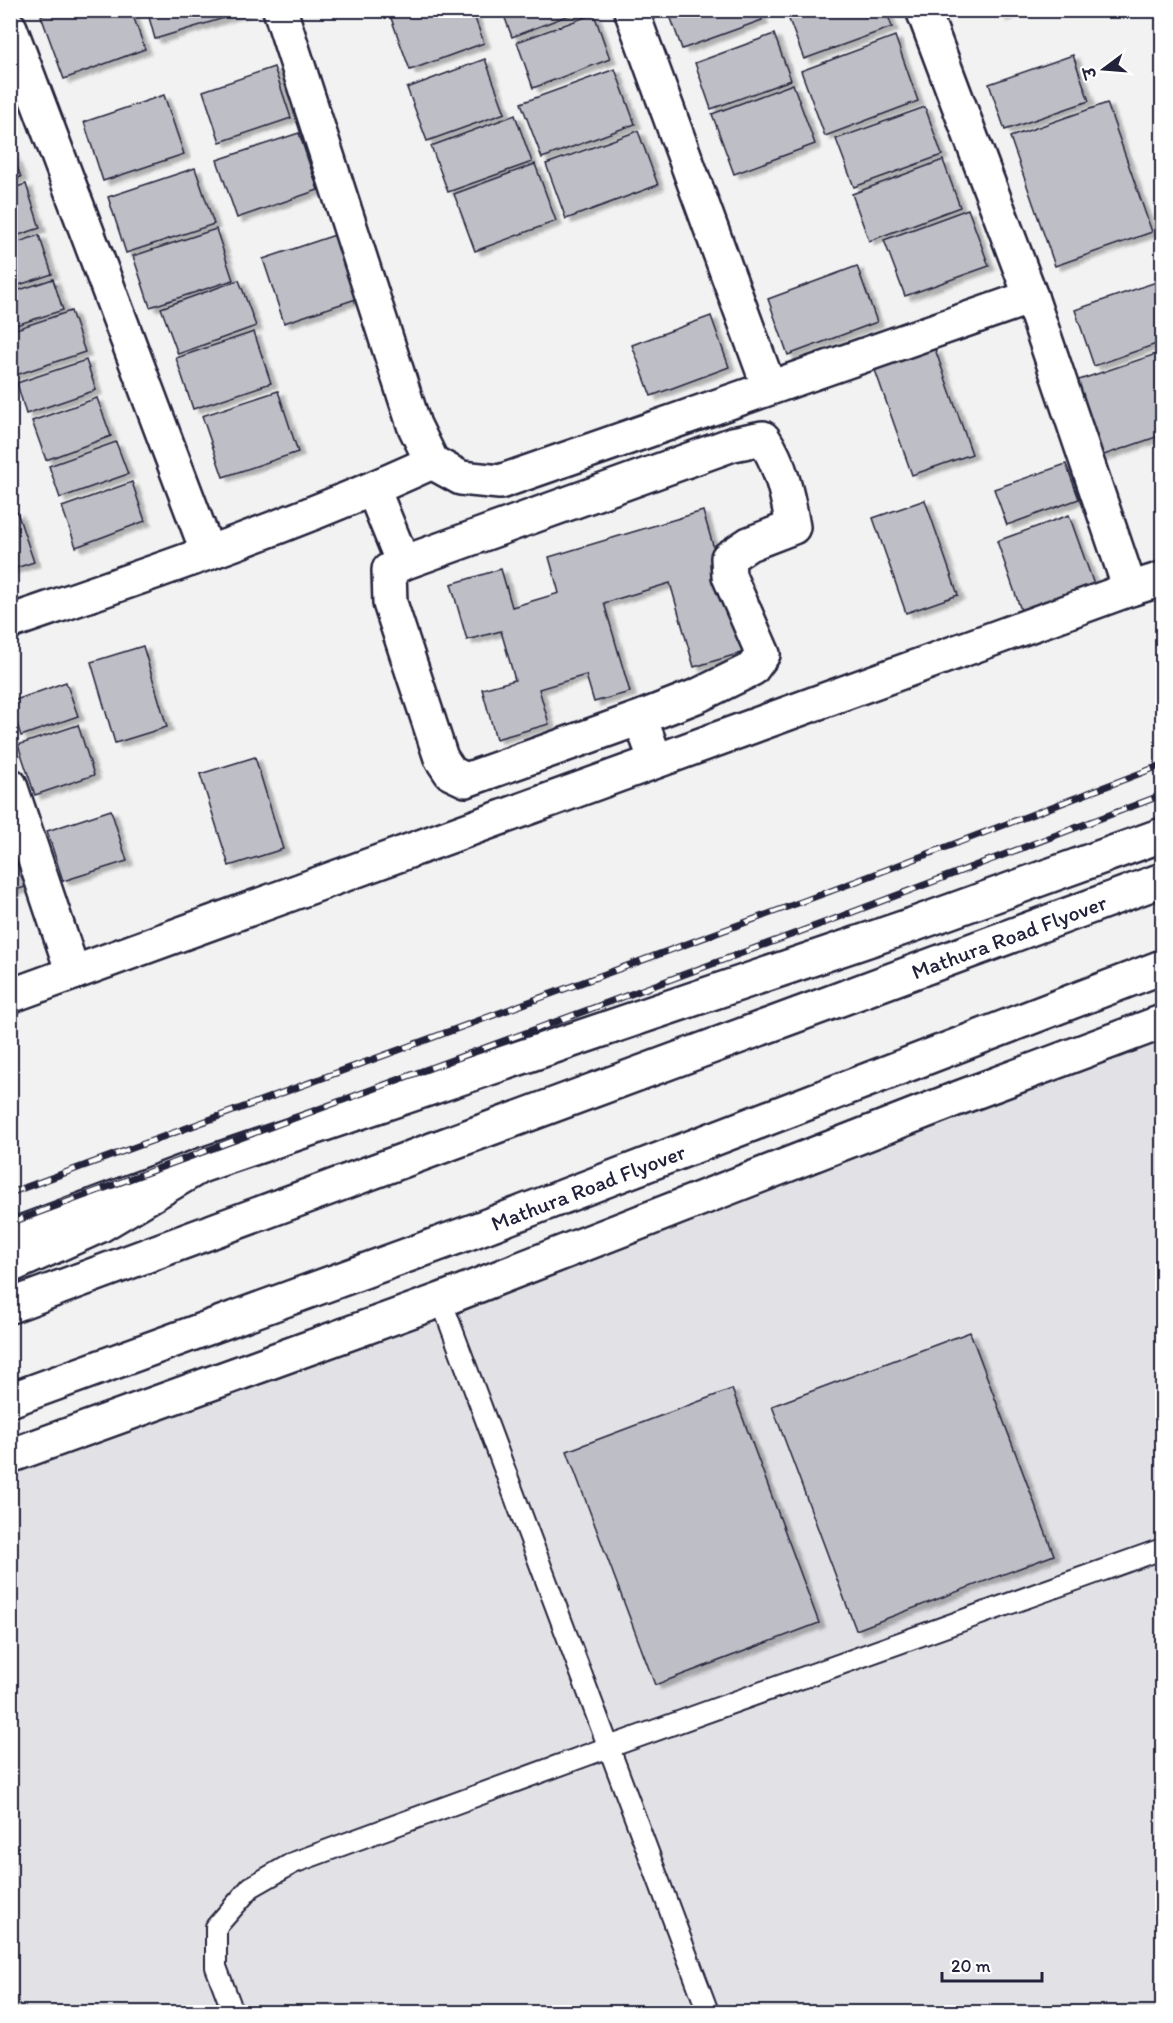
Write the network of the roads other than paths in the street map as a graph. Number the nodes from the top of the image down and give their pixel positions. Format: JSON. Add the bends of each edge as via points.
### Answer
{"nodes":[{"id":1,"x":280,"y":10,"type":"edge"},
{"id":2,"x":631,"y":10,"type":"edge"},
{"id":3,"x":923,"y":10,"type":"edge"},
{"id":4,"x":10,"y":28,"type":"edge"},
{"id":5,"x":1031,"y":297,"type":"junction"},
{"id":6,"x":769,"y":387,"type":"junction"},
{"id":7,"x":432,"y":462,"type":"junction"},
{"id":8,"x":373,"y":489,"type":"junction"},
{"id":9,"x":208,"y":553,"type":"junction"},
{"id":10,"x":403,"y":563,"type":"junction"},
{"id":11,"x":1162,"y":579,"type":"edge"},
{"id":12,"x":1130,"y":589,"type":"junction"},
{"id":13,"x":10,"y":622,"type":"edge"},
{"id":14,"x":640,"y":718,"type":"junction"},
{"id":15,"x":656,"y":761,"type":"junction"},
{"id":16,"x":10,"y":785,"type":"edge"},
{"id":17,"x":1162,"y":835,"type":"edge"},
{"id":18,"x":1162,"y":880,"type":"edge"},
{"id":19,"x":1162,"y":967,"type":"edge"},
{"id":20,"x":73,"y":973,"type":"junction"},
{"id":21,"x":10,"y":996,"type":"edge"},
{"id":22,"x":1162,"y":1022,"type":"edge"},
{"id":23,"x":200,"y":1166,"type":"junction"},
{"id":24,"x":10,"y":1237,"type":"edge"},
{"id":25,"x":10,"y":1266,"type":"edge"},
{"id":26,"x":441,"y":1300,"type":"junction"},
{"id":27,"x":10,"y":1306,"type":"edge"},
{"id":28,"x":10,"y":1400,"type":"edge"},
{"id":29,"x":10,"y":1456,"type":"edge"},
{"id":30,"x":1162,"y":1549,"type":"edge"},
{"id":31,"x":609,"y":1747,"type":"junction"},
{"id":32,"x":233,"y":2013,"type":"edge"},
{"id":33,"x":708,"y":2013,"type":"edge"}],
"edges":[{"from":1,"to":7,"type":"main road","via":[[414,425]]},
{"from":2,"to":6,"type":"main road"},
{"from":3,"to":5,"type":"main road"},
{"from":4,"to":9,"type":"main road"},
{"from":5,"to":6,"type":"main road"},
{"from":5,"to":12,"type":"main road"},
{"from":6,"to":7,"type":"main road","via":[[500,482],[461,478]]},
{"from":7,"to":8,"type":"main road"},
{"from":8,"to":9,"type":"main road"},
{"from":8,"to":10,"type":"main road"},
{"from":9,"to":13,"type":"main road"},
{"from":10,"to":14,"type":"main road","via":[[389,570],[390,603],[441,758],[451,773],[466,780]]},
{"from":10,"to":14,"type":"main road","via":[[733,444],[764,438],[773,453],[793,527],[749,544],[728,558],[729,576],[763,654],[752,669]]},
{"from":11,"to":12,"type":"main road"},
{"from":12,"to":15,"type":"main road"},
{"from":14,"to":15,"type":"main road"},
{"from":15,"to":20,"type":"main road"},
{"from":16,"to":20,"type":"main road"},
{"from":17,"to":23,"type":"main road","via":[[904,928]]},
{"from":18,"to":27,"type":"main road","name":"Mathura Road Flyover"},
{"from":19,"to":28,"type":"main road","name":"Mathura Road Flyover","via":[[471,1232]]},
{"from":20,"to":21,"type":"main road"},
{"from":22,"to":26,"type":"main road"},
{"from":23,"to":24,"type":"main road"},
{"from":23,"to":25,"type":"main road","via":[[99,1226]]},
{"from":26,"to":29,"type":"main road"},
{"from":26,"to":31,"type":"lane"},
{"from":30,"to":31,"type":"lane"},
{"from":31,"to":32,"type":"lane","via":[[293,1863],[251,1887],[216,1927],[216,1967]]},
{"from":31,"to":33,"type":"lane"}]}
